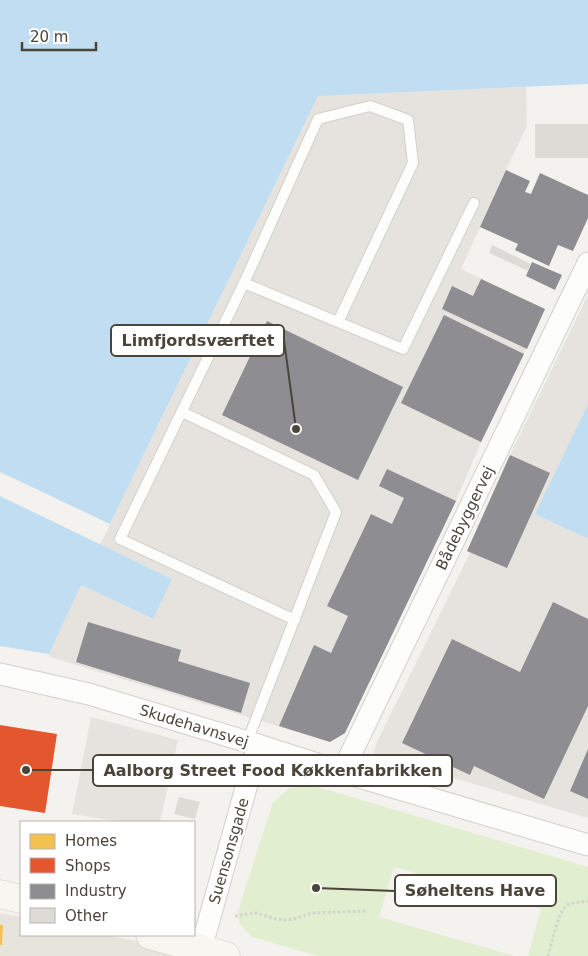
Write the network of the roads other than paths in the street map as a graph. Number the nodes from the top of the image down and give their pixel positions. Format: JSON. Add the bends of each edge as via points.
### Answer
{"nodes":[{"id":1,"x":474,"y":203,"type":"dead end"},
{"id":2,"x":588,"y":264,"type":"edge"},
{"id":3,"x":244,"y":283,"type":"junction"},
{"id":4,"x":338,"y":322,"type":"junction"},
{"id":5,"x":182,"y":412,"type":"junction"},
{"id":6,"x":295,"y":620,"type":"junction"},
{"id":7,"x":0,"y":674,"type":"edge"},
{"id":8,"x":253,"y":744,"type":"junction"},
{"id":9,"x":342,"y":772,"type":"junction"},
{"id":10,"x":588,"y":845,"type":"edge"},
{"id":11,"x":0,"y":894,"type":"edge"},
{"id":12,"x":20,"y":899,"type":"edge"},
{"id":13,"x":153,"y":936,"type":"edge"},
{"id":14,"x":209,"y":954,"type":"edge"}],
"edges":[{"from":1,"to":4,"type":"lane","via":[[403,349]]},
{"from":2,"to":9,"type":"street","name":"Bådebyggervej"},
{"from":3,"to":4,"type":"lane"},
{"from":3,"to":4,"type":"lane","via":[[318,118],[370,106],[408,120],[413,163]]},
{"from":3,"to":5,"type":"lane"},
{"from":5,"to":6,"type":"lane","via":[[314,474],[336,512]]},
{"from":5,"to":6,"type":"lane","via":[[120,539]]},
{"from":6,"to":8,"type":"lane"},
{"from":7,"to":8,"type":"street","name":"Skudehavnsvej","via":[[89,694]]},
{"from":8,"to":9,"type":"street","name":"Skudehavnsvej"},
{"from":8,"to":14,"type":"street","name":"Suensonsgade","via":[[211,915]]},
{"from":9,"to":10,"type":"street","name":"Skudehavnsvej"},
{"from":11,"to":12,"type":"street"},
{"from":13,"to":14,"type":"street"}]}
